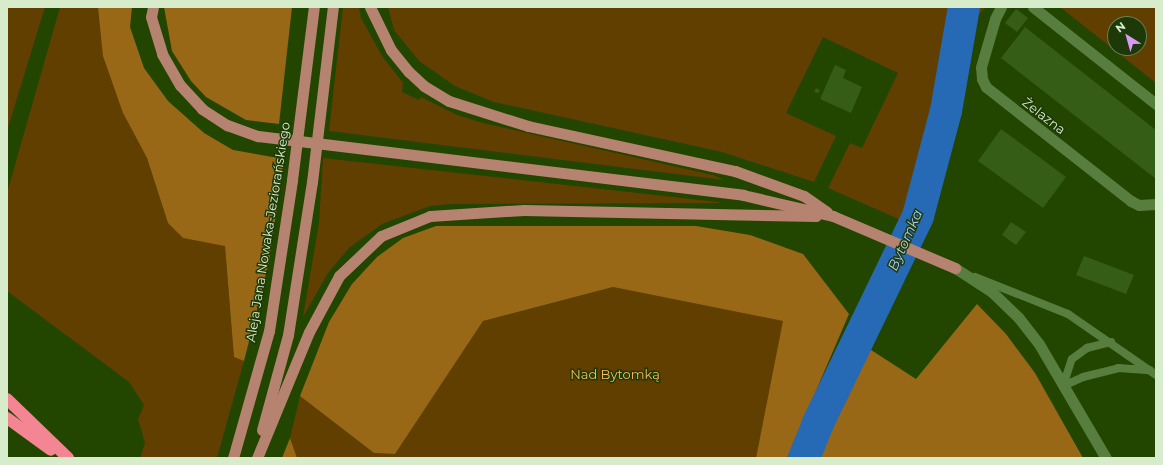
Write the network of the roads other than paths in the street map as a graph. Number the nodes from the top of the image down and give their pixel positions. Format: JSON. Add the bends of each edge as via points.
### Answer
{"nodes":[{"id":1,"x":153,"y":7,"type":"edge"},
{"id":2,"x":314,"y":7,"type":"edge"},
{"id":3,"x":333,"y":7,"type":"edge"},
{"id":4,"x":370,"y":7,"type":"edge"},
{"id":5,"x":1001,"y":7,"type":"edge"},
{"id":6,"x":1033,"y":7,"type":"edge"},
{"id":7,"x":1156,"y":104,"type":"edge"},
{"id":8,"x":1156,"y":204,"type":"edge"},
{"id":9,"x":833,"y":216,"type":"junction"},
{"id":10,"x":957,"y":270,"type":"junction"},
{"id":11,"x":1111,"y":342,"type":"junction"},
{"id":12,"x":1153,"y":373,"type":"edge"},
{"id":13,"x":1063,"y":386,"type":"junction"},
{"id":14,"x":7,"y":399,"type":"edge"},
{"id":15,"x":7,"y":418,"type":"edge"},
{"id":16,"x":62,"y":458,"type":"edge"},
{"id":17,"x":68,"y":458,"type":"edge"},
{"id":18,"x":233,"y":458,"type":"edge"},
{"id":19,"x":256,"y":458,"type":"edge"},
{"id":20,"x":1106,"y":458,"type":"edge"}],
"edges":[{"from":1,"to":9,"type":"main road","via":[[151,17],[162,54],[180,85],[202,109],[227,125],[258,136],[743,195]]},
{"from":2,"to":18,"type":"main road","name":"Aleja Jana Nowaka-Jeziorańskiego","via":[[292,180],[269,331]]},
{"from":3,"to":19,"type":"main road","via":[[315,161],[288,335]]},
{"from":4,"to":9,"type":"main road","via":[[391,50],[409,72],[424,86],[449,101],[528,126],[735,171],[804,196]]},
{"from":5,"to":8,"type":"street","name":"Żelazna","via":[[995,18],[982,67],[982,78],[986,87],[1131,201],[1140,205]]},
{"from":6,"to":7,"type":"street"},
{"from":9,"to":10,"type":"main road"},
{"from":9,"to":19,"type":"main road","via":[[524,210],[430,216],[381,236],[339,276],[309,332]]},
{"from":10,"to":11,"type":"lane","via":[[1068,314]]},
{"from":10,"to":13,"type":"street","via":[[992,292],[1018,317],[1039,344]]},
{"from":11,"to":12,"type":"lane"},
{"from":11,"to":13,"type":"lane","via":[[1087,348],[1072,359]]},
{"from":12,"to":13,"type":"lane","via":[[1118,368],[1083,377]]},
{"from":13,"to":20,"type":"street"},
{"from":14,"to":17,"type":"highway"},
{"from":15,"to":16,"type":"highway"}]}
